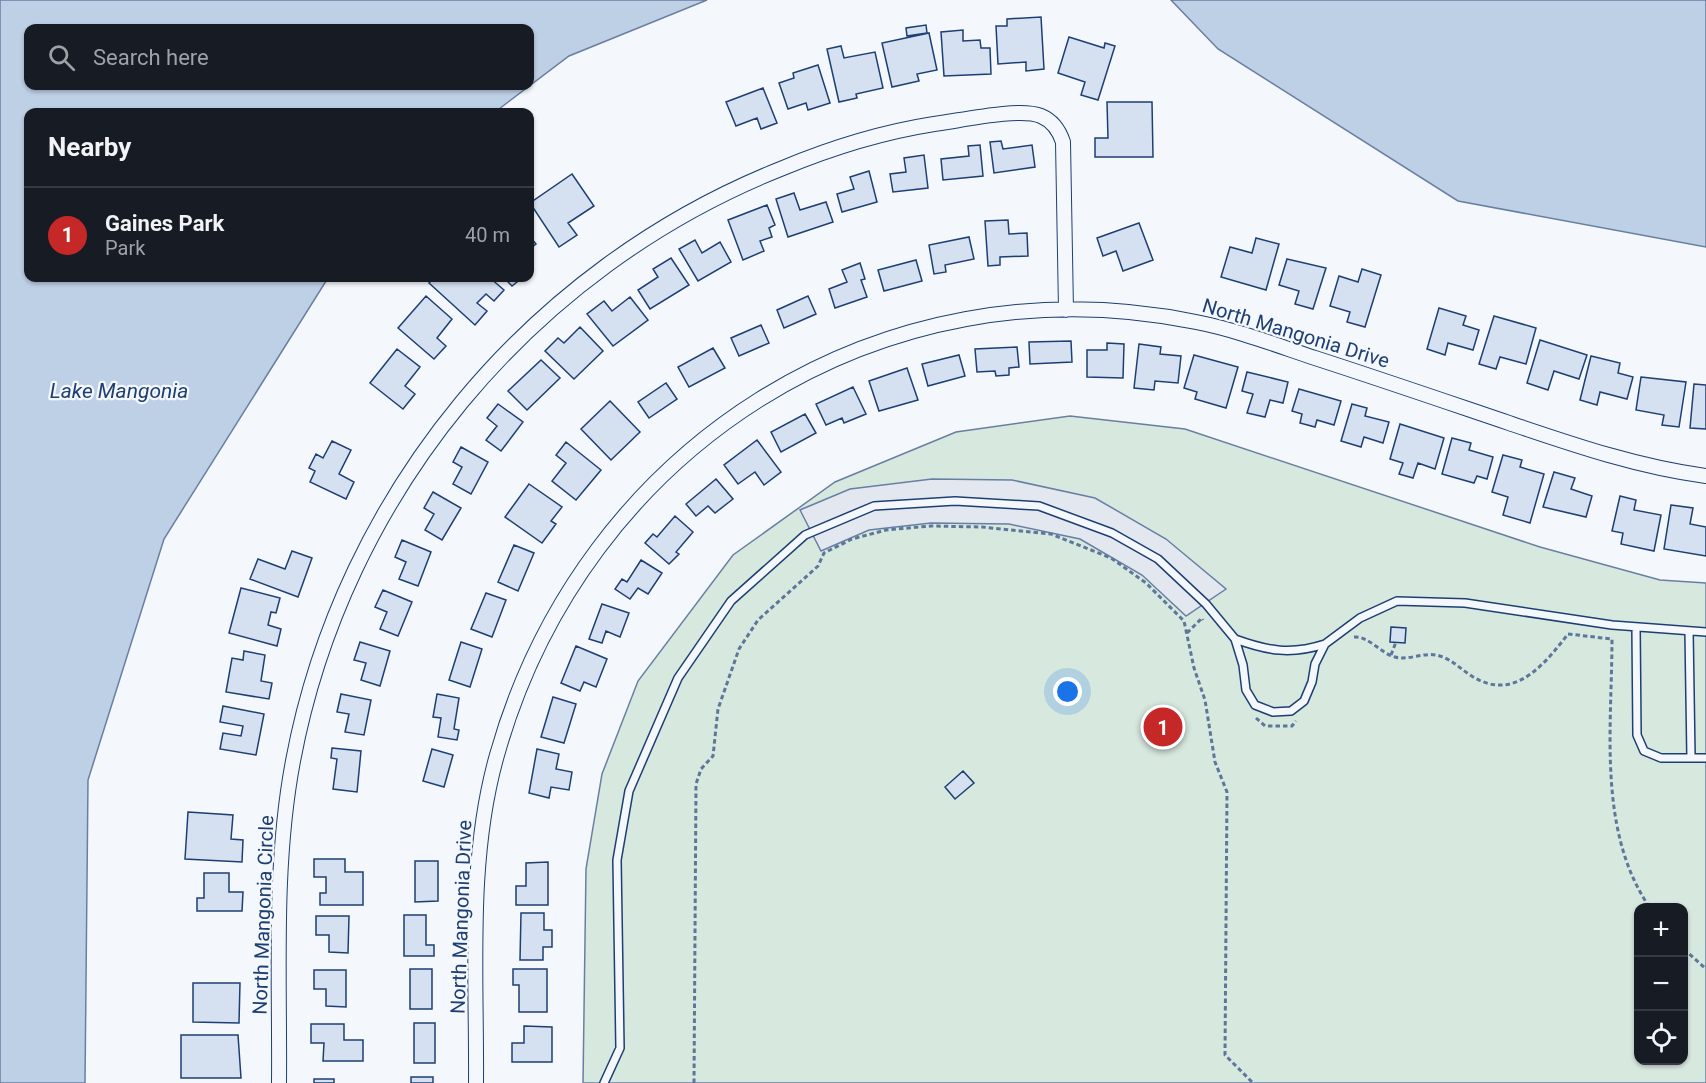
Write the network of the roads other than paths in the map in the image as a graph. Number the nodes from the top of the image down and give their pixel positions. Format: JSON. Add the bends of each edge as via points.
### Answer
{"nodes":[{"id":1,"x":1066,"y":310,"type":"junction"},
{"id":2,"x":1706,"y":476,"type":"edge"},
{"id":3,"x":1636,"y":627,"type":"junction"},
{"id":4,"x":1689,"y":631,"type":"junction"},
{"id":5,"x":1706,"y":632,"type":"edge"},
{"id":6,"x":1234,"y":639,"type":"junction"},
{"id":7,"x":1325,"y":644,"type":"junction"},
{"id":8,"x":1691,"y":758,"type":"junction"},
{"id":9,"x":1706,"y":758,"type":"edge"},
{"id":10,"x":279,"y":1083,"type":"edge"},
{"id":11,"x":476,"y":1083,"type":"edge"},
{"id":12,"x":604,"y":1083,"type":"edge"}],
"edges":[{"from":1,"to":2,"type":"street","name":"North Mangonia Drive","via":[[1151,314],[1243,334],[1595,452],[1640,465]]},
{"from":1,"to":10,"type":"street","name":"North Mangonia Circle","via":[[1063,142],[1059,131],[1042,116],[1031,113],[925,126],[860,141],[808,158],[709,201],[616,257],[573,289],[504,353],[434,436],[393,499],[349,581],[316,670],[293,762],[285,815]]},
{"from":1,"to":11,"type":"street","name":"North Mangonia Drive","via":[[988,316],[930,327],[842,357],[799,377],[729,419],[692,448],[657,479],[603,540],[575,578],[530,660],[496,760],[480,852]]},
{"from":3,"to":4,"type":"lane"},
{"from":3,"to":7,"type":"lane","via":[[1465,603],[1397,601],[1360,618]]},
{"from":3,"to":8,"type":"lane","via":[[1637,735],[1644,751],[1661,758]]},
{"from":4,"to":5,"type":"lane"},
{"from":4,"to":8,"type":"lane"},
{"from":6,"to":7,"type":"lane","via":[[1281,653]]},
{"from":6,"to":7,"type":"lane","via":[[1246,690],[1255,705],[1273,711],[1291,711],[1304,701]]},
{"from":6,"to":12,"type":"lane","via":[[1206,604],[1158,559],[1112,533],[1039,506],[955,501],[874,506],[805,535],[731,601],[678,678],[629,791],[616,860],[620,1048]]},
{"from":8,"to":9,"type":"lane"}]}
